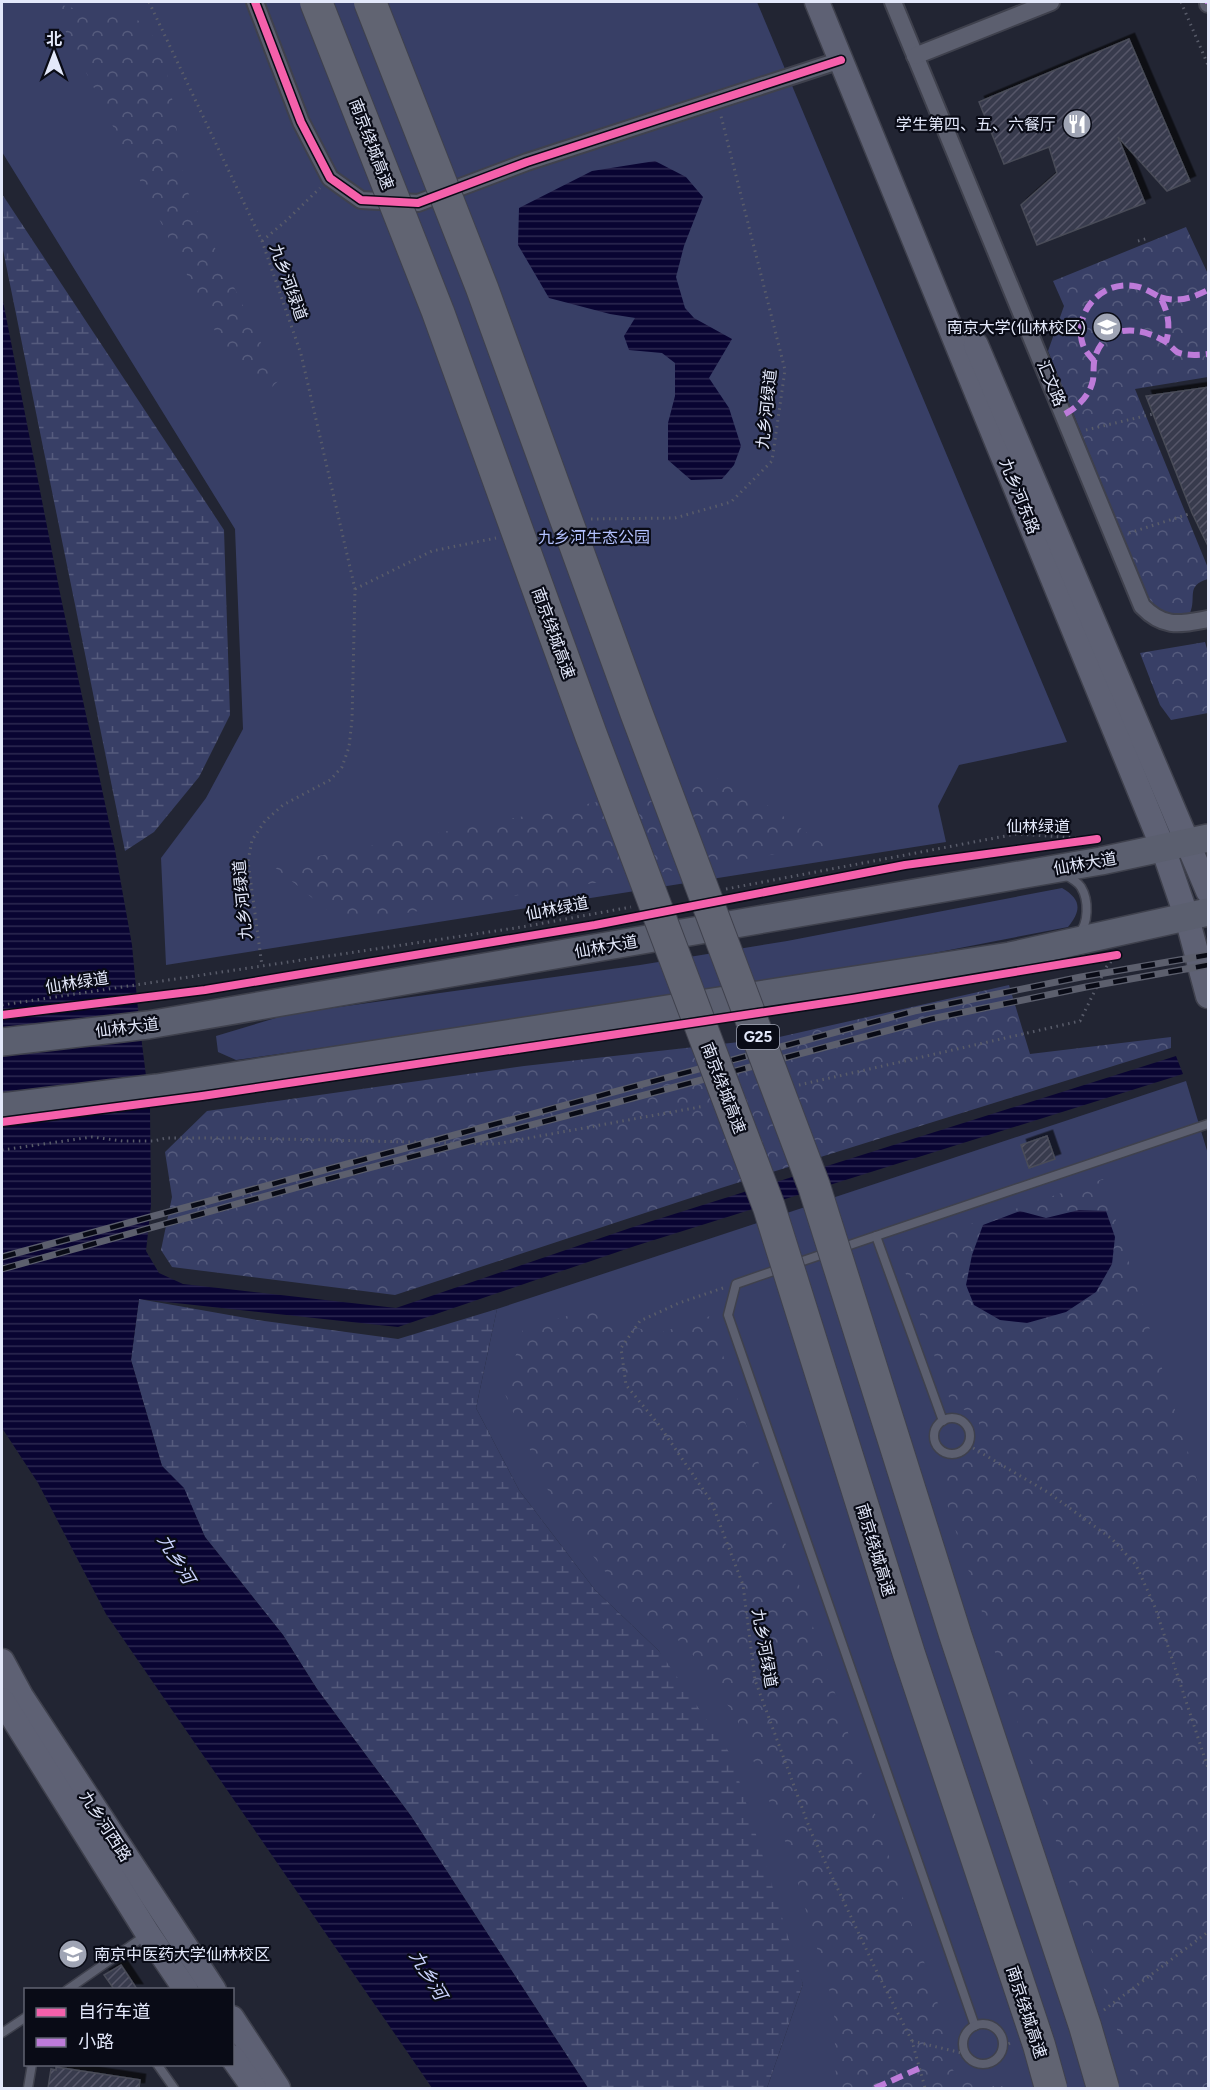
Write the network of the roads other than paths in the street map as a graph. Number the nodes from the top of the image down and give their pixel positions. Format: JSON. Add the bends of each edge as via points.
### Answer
{"nodes":[{"id":1,"x":255,"y":2,"type":"edge"},
{"id":2,"x":316,"y":2,"type":"edge"},
{"id":3,"x":370,"y":2,"type":"edge"},
{"id":4,"x":817,"y":2,"type":"edge"},
{"id":5,"x":834,"y":2,"type":"edge"},
{"id":6,"x":893,"y":2,"type":"edge"},
{"id":7,"x":1051,"y":2,"type":"edge"},
{"id":8,"x":915,"y":56,"type":"junction"},
{"id":9,"x":841,"y":60,"type":"junction"},
{"id":10,"x":1205,"y":620,"type":"edge"},
{"id":11,"x":1199,"y":841,"type":"edge"},
{"id":12,"x":1163,"y":848,"type":"junction"},
{"id":13,"x":1050,"y":858,"type":"junction"},
{"id":14,"x":1209,"y":891,"type":"edge"},
{"id":15,"x":1198,"y":915,"type":"edge"},
{"id":16,"x":1069,"y":944,"type":"junction"},
{"id":17,"x":1209,"y":996,"type":"edge"},
{"id":18,"x":2,"y":1042,"type":"edge"},
{"id":19,"x":2,"y":1107,"type":"edge"},
{"id":20,"x":1209,"y":1124,"type":"edge"},
{"id":21,"x":876,"y":1236,"type":"junction"},
{"id":22,"x":943,"y":1421,"type":"junction"},
{"id":23,"x":2,"y":1662,"type":"edge"},
{"id":24,"x":2,"y":1700,"type":"edge"},
{"id":25,"x":159,"y":1928,"type":"junction"},
{"id":26,"x":69,"y":1988,"type":"edge"},
{"id":27,"x":186,"y":1988,"type":"edge"},
{"id":28,"x":213,"y":1988,"type":"edge"},
{"id":29,"x":24,"y":2019,"type":"edge"},
{"id":30,"x":234,"y":2021,"type":"edge"},
{"id":31,"x":975,"y":2026,"type":"junction"},
{"id":32,"x":2,"y":2033,"type":"edge"},
{"id":33,"x":234,"y":2060,"type":"edge"},
{"id":34,"x":32,"y":2066,"type":"edge"},
{"id":35,"x":158,"y":2066,"type":"edge"},
{"id":36,"x":28,"y":2088,"type":"edge"},
{"id":37,"x":174,"y":2088,"type":"edge"},
{"id":38,"x":254,"y":2088,"type":"edge"},
{"id":39,"x":278,"y":2088,"type":"edge"},
{"id":40,"x":1051,"y":2088,"type":"edge"},
{"id":41,"x":1102,"y":2088,"type":"edge"}],
"edges":[{"from":1,"to":9,"type":"street","via":[[301,122],[330,178],[361,200],[418,203],[527,162]]},
{"from":2,"to":40,"type":"highway","name":"南京绕城高速","bridge":true,"via":[[438,312],[591,735],[769,1207]]},
{"from":3,"to":41,"type":"highway","number":"G25","bridge":true,"via":[[482,288],[814,1186]]},
{"from":4,"to":9,"type":"main road","name":"九乡河东路"},
{"from":5,"to":11,"type":"main road","name":"九乡河东路","via":[[936,253]]},
{"from":6,"to":8,"type":"street","name":"汇文路"},
{"from":7,"to":8,"type":"street"},
{"from":8,"to":10,"type":"street","name":"汇文路","via":[[1142,606],[1153,617],[1172,624]]},
{"from":9,"to":12,"type":"main road","name":"九乡河东路"},
{"from":11,"to":12,"type":"main road","name":"仙林大道"},
{"from":11,"to":14,"type":"main road","name":"九乡河东路"},
{"from":12,"to":13,"type":"main road","name":"仙林大道"},
{"from":12,"to":15,"type":"main road","name":"九乡河东路"},
{"from":13,"to":16,"type":"lane","via":[[1080,886],[1085,896],[1084,926]]},
{"from":13,"to":18,"type":"main road","name":"仙林大道","via":[[148,1025]]},
{"from":15,"to":16,"type":"main road"},
{"from":15,"to":17,"type":"main road","name":"九乡河东路"},
{"from":16,"to":19,"type":"main road","via":[[157,1088]]},
{"from":20,"to":21,"type":"lane"},
{"from":21,"to":22,"type":"lane"},
{"from":21,"to":31,"type":"lane","via":[[736,1284],[728,1315]]},
{"from":22,"to":22,"type":"lane","via":[[955,1419],[965,1424],[970,1434],[964,1449],[953,1454],[938,1447],[934,1436]]},
{"from":23,"to":25,"type":"main road","name":"九乡河西路"},
{"from":24,"to":25,"type":"main road","name":"九乡河西路"},
{"from":25,"to":26,"type":"lane"},
{"from":25,"to":27,"type":"main road","name":"九乡河西路"},
{"from":25,"to":28,"type":"main road","name":"九乡河西路"},
{"from":29,"to":32,"type":"lane"},
{"from":30,"to":39,"type":"main road"},
{"from":31,"to":31,"type":"lane","via":[[964,2037],[966,2054],[975,2063],[988,2064],[999,2057],[1002,2038],[991,2026]]},
{"from":33,"to":38,"type":"main road"},
{"from":34,"to":36,"type":"lane"},
{"from":35,"to":37,"type":"lane"}]}
